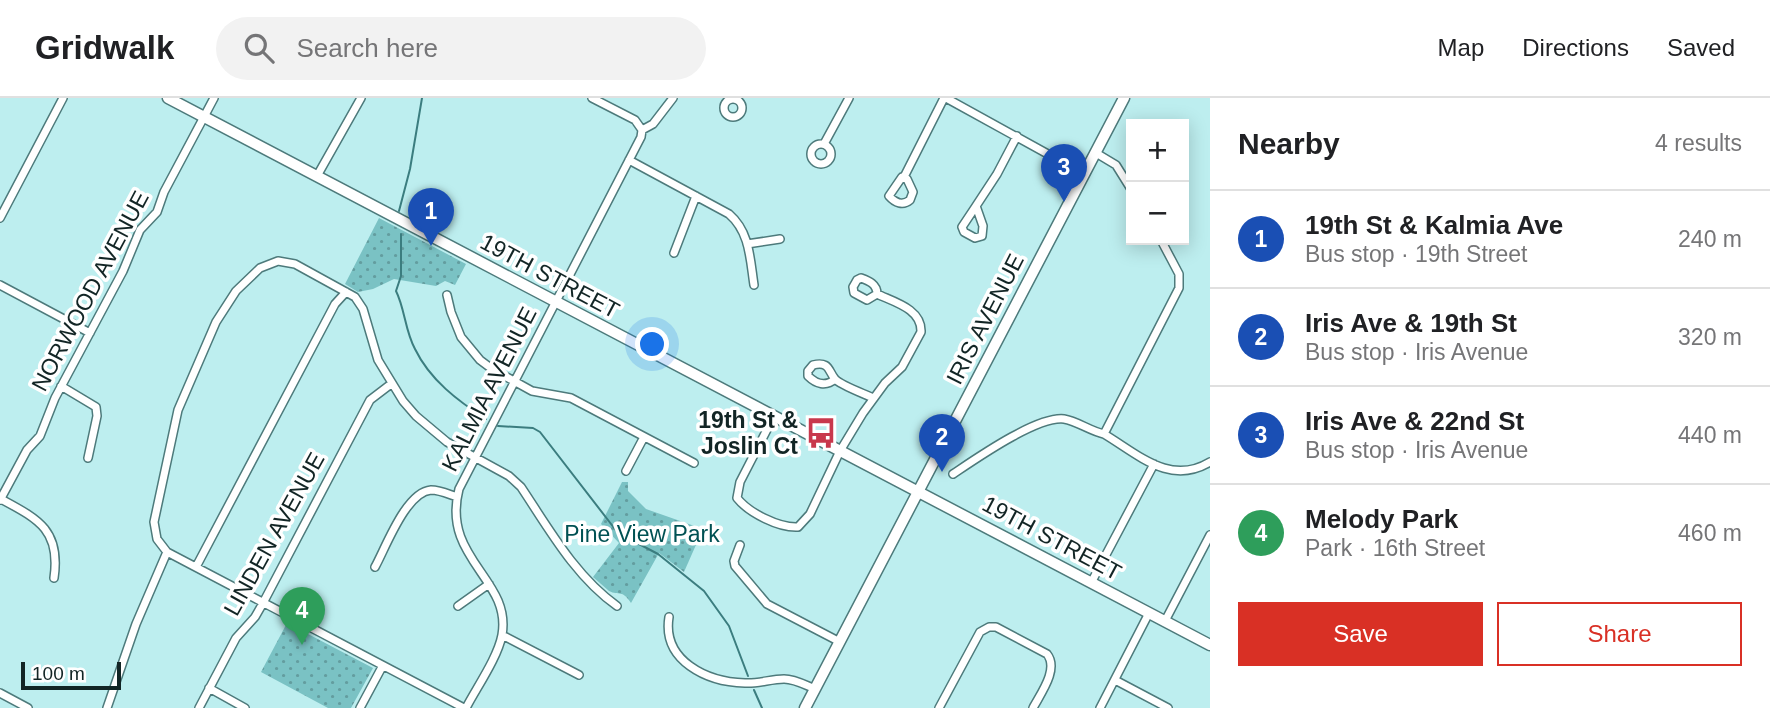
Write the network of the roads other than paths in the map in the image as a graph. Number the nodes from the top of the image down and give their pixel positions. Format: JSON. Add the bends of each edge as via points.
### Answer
{"nodes":[{"id":1,"x":63,"y":98,"type":"edge"},
{"id":2,"x":168,"y":98,"type":"edge"},
{"id":3,"x":214,"y":98,"type":"edge"},
{"id":4,"x":361,"y":98,"type":"edge"},
{"id":5,"x":592,"y":98,"type":"edge"},
{"id":6,"x":674,"y":98,"type":"edge"},
{"id":7,"x":715,"y":98,"type":"edge"},
{"id":8,"x":849,"y":98,"type":"edge"},
{"id":9,"x":945,"y":98,"type":"edge"},
{"id":10,"x":1124,"y":98,"type":"edge"},
{"id":11,"x":724,"y":103,"type":"dead end"},
{"id":12,"x":204,"y":117,"type":"junction"},
{"id":13,"x":642,"y":130,"type":"junction"},
{"id":14,"x":1017,"y":136,"type":"junction"},
{"id":15,"x":824,"y":144,"type":"dead end"},
{"id":16,"x":1096,"y":153,"type":"junction"},
{"id":17,"x":629,"y":160,"type":"junction"},
{"id":18,"x":1084,"y":174,"type":"junction"},
{"id":19,"x":317,"y":176,"type":"junction"},
{"id":20,"x":904,"y":177,"type":"dead end"},
{"id":21,"x":1127,"y":182,"type":"edge"},
{"id":22,"x":696,"y":196,"type":"junction"},
{"id":23,"x":976,"y":206,"type":"dead end"},
{"id":24,"x":0,"y":218,"type":"edge"},
{"id":25,"x":780,"y":239,"type":"dead end"},
{"id":26,"x":747,"y":244,"type":"junction"},
{"id":27,"x":1164,"y":245,"type":"edge"},
{"id":28,"x":674,"y":253,"type":"dead end"},
{"id":29,"x":0,"y":285,"type":"edge"},
{"id":30,"x":754,"y":285,"type":"dead end"},
{"id":31,"x":346,"y":292,"type":"junction"},
{"id":32,"x":877,"y":294,"type":"dead end"},
{"id":33,"x":447,"y":295,"type":"dead end"},
{"id":34,"x":556,"y":303,"type":"junction"},
{"id":35,"x":90,"y":333,"type":"junction"},
{"id":36,"x":835,"y":379,"type":"dead end"},
{"id":37,"x":515,"y":381,"type":"junction"},
{"id":38,"x":391,"y":384,"type":"junction"},
{"id":39,"x":61,"y":386,"type":"junction"},
{"id":40,"x":873,"y":398,"type":"junction"},
{"id":41,"x":774,"y":416,"type":"junction"},
{"id":42,"x":1104,"y":434,"type":"junction"},
{"id":43,"x":644,"y":437,"type":"junction"},
{"id":44,"x":840,"y":451,"type":"junction"},
{"id":45,"x":475,"y":457,"type":"junction"},
{"id":46,"x":88,"y":458,"type":"dead end"},
{"id":47,"x":1210,"y":462,"type":"edge"},
{"id":48,"x":694,"y":463,"type":"dead end"},
{"id":49,"x":1154,"y":464,"type":"junction"},
{"id":50,"x":626,"y":471,"type":"dead end"},
{"id":51,"x":954,"y":474,"type":"dead end"},
{"id":52,"x":919,"y":492,"type":"junction"},
{"id":53,"x":457,"y":497,"type":"junction"},
{"id":54,"x":0,"y":500,"type":"edge"},
{"id":55,"x":1210,"y":536,"type":"edge"},
{"id":56,"x":740,"y":545,"type":"dead end"},
{"id":57,"x":167,"y":552,"type":"junction"},
{"id":58,"x":196,"y":567,"type":"junction"},
{"id":59,"x":375,"y":567,"type":"dead end"},
{"id":60,"x":54,"y":578,"type":"dead end"},
{"id":61,"x":1091,"y":583,"type":"junction"},
{"id":62,"x":489,"y":584,"type":"junction"},
{"id":63,"x":262,"y":603,"type":"junction"},
{"id":64,"x":458,"y":606,"type":"dead end"},
{"id":65,"x":617,"y":606,"type":"dead end"},
{"id":66,"x":1149,"y":613,"type":"junction"},
{"id":67,"x":669,"y":617,"type":"dead end"},
{"id":68,"x":1165,"y":621,"type":"junction"},
{"id":69,"x":502,"y":635,"type":"junction"},
{"id":70,"x":840,"y":642,"type":"junction"},
{"id":71,"x":1210,"y":645,"type":"edge"},
{"id":72,"x":382,"y":667,"type":"junction"},
{"id":73,"x":579,"y":675,"type":"dead end"},
{"id":74,"x":1115,"y":680,"type":"junction"},
{"id":75,"x":209,"y":688,"type":"junction"},
{"id":76,"x":815,"y":689,"type":"junction"},
{"id":77,"x":0,"y":693,"type":"edge"},
{"id":78,"x":1034,"y":706,"type":"edge"},
{"id":79,"x":28,"y":708,"type":"edge"},
{"id":80,"x":107,"y":708,"type":"edge"},
{"id":81,"x":199,"y":708,"type":"edge"},
{"id":82,"x":245,"y":708,"type":"edge"},
{"id":83,"x":360,"y":708,"type":"edge"},
{"id":84,"x":465,"y":708,"type":"edge"},
{"id":85,"x":805,"y":708,"type":"edge"},
{"id":86,"x":939,"y":708,"type":"edge"},
{"id":87,"x":1044,"y":708,"type":"edge"},
{"id":88,"x":1100,"y":708,"type":"edge"},
{"id":89,"x":1168,"y":708,"type":"edge"}],
"edges":[{"from":1,"to":24,"type":"street"},
{"from":2,"to":12,"type":"street","name":"19TH STREET"},
{"from":3,"to":12,"type":"street","name":"NORWOOD AVENUE"},
{"from":4,"to":19,"type":"street"},
{"from":5,"to":13,"type":"street","via":[[635,120]]},
{"from":6,"to":13,"type":"street","via":[[653,124]]},
{"from":7,"to":11,"type":"street"},
{"from":8,"to":15,"type":"street"},
{"from":9,"to":14,"type":"street"},
{"from":9,"to":20,"type":"street"},
{"from":10,"to":16,"type":"street","name":"IRIS AVENUE"},
{"from":12,"to":19,"type":"street","name":"19TH STREET"},
{"from":12,"to":35,"type":"street","name":"NORWOOD AVENUE","via":[[157,212],[140,230]]},
{"from":13,"to":17,"type":"street","name":"KALMIA AVENUE"},
{"from":14,"to":18,"type":"street"},
{"from":14,"to":23,"type":"street"},
{"from":16,"to":18,"type":"street","name":"IRIS AVENUE"},
{"from":16,"to":21,"type":"street","via":[[1116,164]]},
{"from":17,"to":22,"type":"street"},
{"from":17,"to":34,"type":"street","name":"KALMIA AVENUE"},
{"from":18,"to":52,"type":"street","name":"IRIS AVENUE"},
{"from":19,"to":34,"type":"street","name":"19TH STREET"},
{"from":22,"to":26,"type":"street","via":[[729,214],[744,231]]},
{"from":22,"to":28,"type":"street"},
{"from":25,"to":26,"type":"street"},
{"from":26,"to":30,"type":"street"},
{"from":27,"to":42,"type":"street","via":[[1179,274],[1180,288]]},
{"from":29,"to":35,"type":"street"},
{"from":31,"to":38,"type":"street","via":[[363,309],[378,360]]},
{"from":31,"to":57,"type":"street","via":[[295,264],[278,261],[260,268],[229,301],[177,410],[155,522],[157,538]]},
{"from":31,"to":58,"type":"street","via":[[335,304]]},
{"from":32,"to":40,"type":"street","via":[[916,314],[921,332],[910,356]]},
{"from":33,"to":37,"type":"street","via":[[455,324],[470,349],[492,369]]},
{"from":34,"to":37,"type":"street","name":"KALMIA AVENUE"},
{"from":34,"to":41,"type":"street","name":"19TH STREET"},
{"from":35,"to":39,"type":"street","name":"NORWOOD AVENUE"},
{"from":36,"to":40,"type":"street"},
{"from":37,"to":43,"type":"street","via":[[541,394],[571,398]]},
{"from":37,"to":45,"type":"street","name":"KALMIA AVENUE"},
{"from":38,"to":45,"type":"street","via":[[431,430]]},
{"from":38,"to":63,"type":"street","name":"LINDEN AVENUE","via":[[370,400]]},
{"from":39,"to":46,"type":"street","via":[[96,407]]},
{"from":39,"to":54,"type":"street","name":"NORWOOD AVENUE","via":[[40,436],[27,450]]},
{"from":40,"to":44,"type":"street"},
{"from":41,"to":44,"type":"street","name":"19TH STREET"},
{"from":41,"to":44,"type":"street","via":[[740,482],[737,498],[779,524],[798,527],[810,514]]},
{"from":42,"to":49,"type":"street"},
{"from":42,"to":51,"type":"street","via":[[1066,419],[1045,420]]},
{"from":43,"to":48,"type":"street"},
{"from":43,"to":50,"type":"street"},
{"from":44,"to":52,"type":"street","name":"19TH STREET"},
{"from":45,"to":53,"type":"street","name":"KALMIA AVENUE"},
{"from":45,"to":65,"type":"street","via":[[521,487],[579,571]]},
{"from":47,"to":49,"type":"street","via":[[1178,472]]},
{"from":49,"to":61,"type":"street"},
{"from":52,"to":61,"type":"street","name":"19TH STREET"},
{"from":52,"to":70,"type":"street","name":"IRIS AVENUE"},
{"from":53,"to":59,"type":"street","via":[[429,490],[413,499]]},
{"from":53,"to":62,"type":"street","name":"KALMIA AVENUE","via":[[456,524],[463,547]]},
{"from":54,"to":60,"type":"street","via":[[33,516],[48,532],[56,553]]},
{"from":55,"to":68,"type":"street"},
{"from":56,"to":70,"type":"street","via":[[735,565],[762,600]]},
{"from":57,"to":58,"type":"street"},
{"from":57,"to":80,"type":"street"},
{"from":58,"to":63,"type":"street"},
{"from":61,"to":66,"type":"street","name":"19TH STREET"},
{"from":62,"to":64,"type":"street"},
{"from":62,"to":69,"type":"street","name":"KALMIA AVENUE","via":[[502,610]]},
{"from":63,"to":72,"type":"street"},
{"from":63,"to":75,"type":"street","name":"LINDEN AVENUE","via":[[236,638]]},
{"from":66,"to":68,"type":"street","name":"19TH STREET"},
{"from":66,"to":74,"type":"street"},
{"from":67,"to":76,"type":"street","via":[[667,633],[675,653],[707,674],[745,683],[794,680]]},
{"from":68,"to":71,"type":"street","name":"19TH STREET"},
{"from":69,"to":73,"type":"street"},
{"from":69,"to":84,"type":"street"},
{"from":70,"to":76,"type":"street","name":"IRIS AVENUE"},
{"from":72,"to":83,"type":"street"},
{"from":72,"to":84,"type":"street"},
{"from":74,"to":88,"type":"street"},
{"from":74,"to":89,"type":"street"},
{"from":75,"to":81,"type":"street","name":"LINDEN AVENUE"},
{"from":75,"to":82,"type":"street"},
{"from":76,"to":85,"type":"street","name":"IRIS AVENUE"},
{"from":77,"to":79,"type":"street"},
{"from":78,"to":86,"type":"street","via":[[1052,668],[1050,658],[989,627],[980,632]]},
{"from":78,"to":87,"type":"street"}]}
